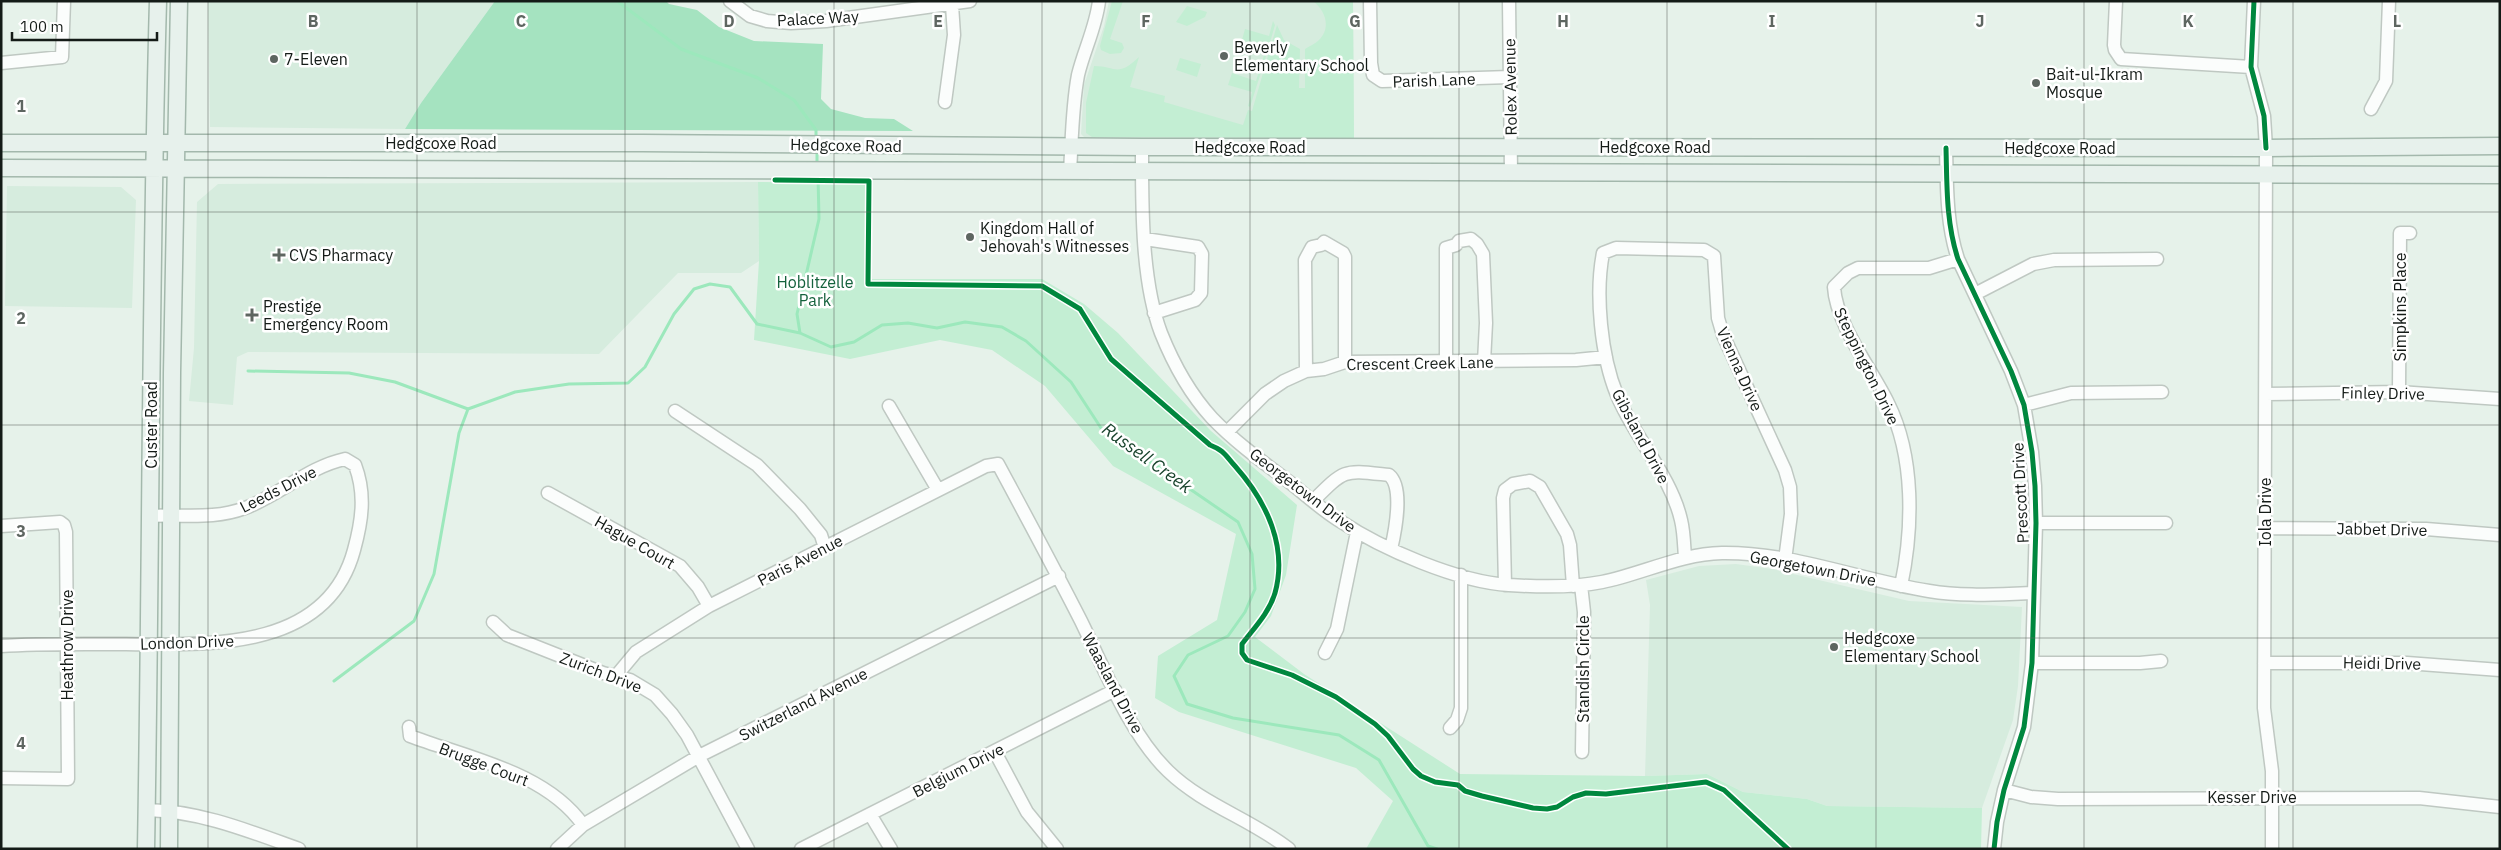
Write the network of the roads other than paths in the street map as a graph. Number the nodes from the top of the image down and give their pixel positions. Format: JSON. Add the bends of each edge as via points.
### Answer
{"nodes":[{"id":1,"x":64,"y":1,"type":"edge"},
{"id":2,"x":158,"y":1,"type":"edge"},
{"id":3,"x":179,"y":1,"type":"edge"},
{"id":4,"x":730,"y":1,"type":"edge"},
{"id":5,"x":970,"y":1,"type":"edge"},
{"id":6,"x":1099,"y":1,"type":"edge"},
{"id":7,"x":1370,"y":1,"type":"edge"},
{"id":8,"x":1509,"y":1,"type":"edge"},
{"id":9,"x":2116,"y":1,"type":"edge"},
{"id":10,"x":2254,"y":1,"type":"edge"},
{"id":11,"x":2389,"y":1,"type":"edge"},
{"id":12,"x":952,"y":5,"type":"junction"},
{"id":13,"x":1,"y":63,"type":"edge"},
{"id":14,"x":2251,"y":67,"type":"junction"},
{"id":15,"x":1510,"y":77,"type":"junction"},
{"id":16,"x":945,"y":102,"type":"dead end"},
{"id":17,"x":2371,"y":110,"type":"dead end"},
{"id":18,"x":176,"y":142,"type":"junction"},
{"id":19,"x":1,"y":143,"type":"edge"},
{"id":20,"x":156,"y":143,"type":"junction"},
{"id":21,"x":426,"y":143,"type":"junction"},
{"id":22,"x":643,"y":143,"type":"junction"},
{"id":23,"x":1510,"y":146,"type":"junction"},
{"id":24,"x":2500,"y":146,"type":"edge"},
{"id":25,"x":1071,"y":147,"type":"junction"},
{"id":26,"x":1142,"y":147,"type":"junction"},
{"id":27,"x":1946,"y":148,"type":"junction"},
{"id":28,"x":2266,"y":148,"type":"junction"},
{"id":29,"x":1,"y":168,"type":"edge"},
{"id":30,"x":155,"y":168,"type":"junction"},
{"id":31,"x":176,"y":168,"type":"junction"},
{"id":32,"x":426,"y":169,"type":"junction"},
{"id":33,"x":642,"y":170,"type":"junction"},
{"id":34,"x":1070,"y":172,"type":"junction"},
{"id":35,"x":1142,"y":172,"type":"junction"},
{"id":36,"x":1510,"y":173,"type":"junction"},
{"id":37,"x":1947,"y":173,"type":"junction"},
{"id":38,"x":2265,"y":174,"type":"junction"},
{"id":39,"x":2500,"y":174,"type":"edge"},
{"id":40,"x":2410,"y":233,"type":"dead end"},
{"id":41,"x":1145,"y":239,"type":"junction"},
{"id":42,"x":1603,"y":253,"type":"joint"},
{"id":43,"x":1958,"y":259,"type":"junction"},
{"id":44,"x":2158,"y":259,"type":"dead end"},
{"id":45,"x":1975,"y":294,"type":"junction"},
{"id":46,"x":1154,"y":313,"type":"junction"},
{"id":47,"x":150,"y":334,"type":"junction"},
{"id":48,"x":172,"y":334,"type":"junction"},
{"id":49,"x":1606,"y":357,"type":"junction"},
{"id":50,"x":1345,"y":362,"type":"junction"},
{"id":51,"x":1446,"y":362,"type":"junction"},
{"id":52,"x":1484,"y":362,"type":"junction"},
{"id":53,"x":1306,"y":371,"type":"junction"},
{"id":54,"x":2162,"y":392,"type":"dead end"},
{"id":55,"x":2399,"y":392,"type":"junction"},
{"id":56,"x":2265,"y":394,"type":"junction"},
{"id":57,"x":2500,"y":399,"type":"edge"},
{"id":58,"x":2024,"y":405,"type":"junction"},
{"id":59,"x":889,"y":406,"type":"dead end"},
{"id":60,"x":675,"y":411,"type":"dead end"},
{"id":61,"x":1227,"y":432,"type":"junction"},
{"id":62,"x":345,"y":459,"type":"joint"},
{"id":63,"x":998,"y":464,"type":"joint"},
{"id":64,"x":938,"y":490,"type":"junction"},
{"id":65,"x":548,"y":493,"type":"dead end"},
{"id":66,"x":1314,"y":500,"type":"junction"},
{"id":67,"x":170,"y":515,"type":"junction"},
{"id":68,"x":151,"y":516,"type":"junction"},
{"id":69,"x":2036,"y":523,"type":"junction"},
{"id":70,"x":2166,"y":523,"type":"dead end"},
{"id":71,"x":1,"y":526,"type":"edge"},
{"id":72,"x":2265,"y":528,"type":"junction"},
{"id":73,"x":1357,"y":532,"type":"junction"},
{"id":74,"x":2500,"y":535,"type":"edge"},
{"id":75,"x":825,"y":548,"type":"junction"},
{"id":76,"x":1391,"y":550,"type":"junction"},
{"id":77,"x":1685,"y":558,"type":"junction"},
{"id":78,"x":1785,"y":560,"type":"junction"},
{"id":79,"x":1461,"y":575,"type":"junction"},
{"id":80,"x":1059,"y":576,"type":"junction"},
{"id":81,"x":1504,"y":585,"type":"junction"},
{"id":82,"x":1577,"y":585,"type":"junction"},
{"id":83,"x":1901,"y":586,"type":"junction"},
{"id":84,"x":2034,"y":593,"type":"junction"},
{"id":85,"x":709,"y":606,"type":"junction"},
{"id":86,"x":493,"y":622,"type":"dead end"},
{"id":87,"x":67,"y":644,"type":"junction"},
{"id":88,"x":149,"y":645,"type":"junction"},
{"id":89,"x":169,"y":645,"type":"junction"},
{"id":90,"x":1,"y":646,"type":"edge"},
{"id":91,"x":1325,"y":653,"type":"dead end"},
{"id":92,"x":2161,"y":661,"type":"dead end"},
{"id":93,"x":2032,"y":663,"type":"junction"},
{"id":94,"x":2264,"y":663,"type":"junction"},
{"id":95,"x":2500,"y":670,"type":"edge"},
{"id":96,"x":616,"y":676,"type":"junction"},
{"id":97,"x":1115,"y":690,"type":"junction"},
{"id":98,"x":410,"y":727,"type":"dead end"},
{"id":99,"x":1450,"y":728,"type":"dead end"},
{"id":100,"x":995,"y":752,"type":"junction"},
{"id":101,"x":1582,"y":752,"type":"dead end"},
{"id":102,"x":699,"y":756,"type":"junction"},
{"id":103,"x":1,"y":778,"type":"edge"},
{"id":104,"x":2004,"y":790,"type":"junction"},
{"id":105,"x":2272,"y":797,"type":"junction"},
{"id":106,"x":2500,"y":807,"type":"edge"},
{"id":107,"x":146,"y":810,"type":"junction"},
{"id":108,"x":169,"y":810,"type":"junction"},
{"id":109,"x":870,"y":814,"type":"junction"},
{"id":110,"x":583,"y":825,"type":"junction"},
{"id":111,"x":146,"y":849,"type":"edge"},
{"id":112,"x":168,"y":849,"type":"edge"},
{"id":113,"x":299,"y":849,"type":"edge"},
{"id":114,"x":557,"y":849,"type":"edge"},
{"id":115,"x":748,"y":849,"type":"edge"},
{"id":116,"x":801,"y":849,"type":"edge"},
{"id":117,"x":891,"y":849,"type":"edge"},
{"id":118,"x":1057,"y":849,"type":"edge"},
{"id":119,"x":1289,"y":849,"type":"edge"},
{"id":120,"x":1994,"y":849,"type":"edge"},
{"id":121,"x":2272,"y":849,"type":"edge"}],
"edges":[{"from":1,"to":13,"type":"street","via":[[62,57]]},
{"from":2,"to":20,"type":"main road","name":"Custer Road"},
{"from":3,"to":18,"type":"main road","name":"Custer Road"},
{"from":4,"to":12,"type":"street","name":"Palace Way","via":[[750,16],[791,23]]},
{"from":5,"to":12,"type":"street","name":"Palace Way"},
{"from":6,"to":25,"type":"street","via":[[1079,73]]},
{"from":7,"to":15,"type":"street","name":"Parish Lane","via":[[1370,63],[1373,75],[1382,81]]},
{"from":8,"to":15,"type":"street","name":"Rolex Avenue"},
{"from":9,"to":14,"type":"street","via":[[2114,45],[2121,59]]},
{"from":10,"to":14,"type":"street","name":"Iola Drive"},
{"from":11,"to":17,"type":"street","via":[[2386,81]]},
{"from":12,"to":16,"type":"street","via":[[954,35]]},
{"from":14,"to":28,"type":"street","name":"Iola Drive","via":[[2264,116]]},
{"from":15,"to":23,"type":"street","name":"Rolex Avenue"},
{"from":18,"to":20,"type":"main road","name":"Hedgcoxe Road"},
{"from":18,"to":21,"type":"main road","name":"Hedgcoxe Road"},
{"from":18,"to":31,"type":"main road","name":"Custer Road"},
{"from":19,"to":20,"type":"main road","name":"Hedgcoxe Road"},
{"from":20,"to":30,"type":"main road","name":"Custer Road"},
{"from":21,"to":22,"type":"main road","name":"Hedgcoxe Road"},
{"from":21,"to":32,"type":"main road"},
{"from":22,"to":25,"type":"main road","name":"Hedgcoxe Road"},
{"from":22,"to":33,"type":"main road"},
{"from":23,"to":26,"type":"main road","name":"Hedgcoxe Road"},
{"from":23,"to":27,"type":"main road","name":"Hedgcoxe Road"},
{"from":23,"to":36,"type":"street","name":"Rolex Avenue"},
{"from":24,"to":28,"type":"main road","name":"Hedgcoxe Road"},
{"from":25,"to":26,"type":"main road","name":"Hedgcoxe Road"},
{"from":25,"to":34,"type":"street"},
{"from":26,"to":35,"type":"street","name":"Georgetown Drive"},
{"from":27,"to":28,"type":"main road","name":"Hedgcoxe Road"},
{"from":27,"to":37,"type":"street","name":"Prescott Drive"},
{"from":28,"to":38,"type":"street","name":"Iola Drive"},
{"from":29,"to":30,"type":"main road","name":"Hedgcoxe Road"},
{"from":30,"to":31,"type":"main road","name":"Hedgcoxe Road"},
{"from":30,"to":47,"type":"main road","name":"Custer Road"},
{"from":31,"to":32,"type":"main road","name":"Hedgcoxe Road"},
{"from":31,"to":48,"type":"main road","name":"Custer Road"},
{"from":32,"to":33,"type":"main road","name":"Hedgcoxe Road"},
{"from":33,"to":34,"type":"main road","name":"Hedgcoxe Road"},
{"from":34,"to":35,"type":"main road","name":"Hedgcoxe Road"},
{"from":35,"to":36,"type":"main road","name":"Hedgcoxe Road"},
{"from":35,"to":41,"type":"street","name":"Georgetown Drive"},
{"from":36,"to":37,"type":"main road","name":"Hedgcoxe Road"},
{"from":37,"to":38,"type":"main road","name":"Hedgcoxe Road"},
{"from":37,"to":43,"type":"street","name":"Prescott Drive","via":[[1948,216]]},
{"from":38,"to":39,"type":"main road","name":"Hedgcoxe Road"},
{"from":38,"to":56,"type":"street","name":"Iola Drive"},
{"from":40,"to":55,"type":"street","name":"Simpkins Place","via":[[2400,233]]},
{"from":41,"to":46,"type":"street","name":"Georgetown Drive"},
{"from":41,"to":46,"type":"street","via":[[1187,244],[1198,247],[1202,254],[1201,293],[1195,300]]},
{"from":42,"to":49,"type":"street","name":"Gibsland Drive","via":[[1600,269],[1602,338]]},
{"from":42,"to":78,"type":"street","name":"Vienna Drive","via":[[1616,248],[1704,250],[1714,256],[1718,318],[1723,335],[1775,444],[1790,487],[1791,514]]},
{"from":43,"to":45,"type":"street","name":"Prescott Drive"},
{"from":43,"to":83,"type":"street","name":"Steppington Drive","via":[[1929,268],[1858,268],[1834,287],[1840,314],[1889,405],[1900,433],[1908,496],[1907,551]]},
{"from":44,"to":45,"type":"street","via":[[2054,260],[2033,264]]},
{"from":45,"to":58,"type":"street","name":"Prescott Drive"},
{"from":46,"to":61,"type":"street","name":"Georgetown Drive","via":[[1187,383],[1212,418]]},
{"from":47,"to":48,"type":"main road"},
{"from":47,"to":68,"type":"main road","name":"Custer Road"},
{"from":48,"to":67,"type":"main road","name":"Custer Road"},
{"from":49,"to":52,"type":"street","name":"Crescent Creek Lane"},
{"from":49,"to":77,"type":"street","name":"Gibsland Drive","via":[[1616,394],[1671,492],[1681,520]]},
{"from":50,"to":51,"type":"street","name":"Crescent Creek Lane"},
{"from":50,"to":53,"type":"street","name":"Crescent Creek Lane"},
{"from":50,"to":53,"type":"street","via":[[1345,257],[1324,242],[1312,247],[1305,260]]},
{"from":51,"to":52,"type":"street","name":"Crescent Creek Lane"},
{"from":51,"to":52,"type":"street","via":[[1446,248],[1465,239],[1471,239],[1483,254]]},
{"from":53,"to":61,"type":"street","name":"Crescent Creek Lane","via":[[1265,394]]},
{"from":54,"to":58,"type":"street","via":[[2071,393]]},
{"from":55,"to":56,"type":"street","name":"Finley Drive"},
{"from":55,"to":57,"type":"street","name":"Finley Drive"},
{"from":56,"to":72,"type":"street","name":"Iola Drive"},
{"from":58,"to":69,"type":"street","name":"Prescott Drive","via":[[2032,452]]},
{"from":59,"to":64,"type":"street"},
{"from":60,"to":75,"type":"street","via":[[757,465],[800,509],[821,535]]},
{"from":61,"to":66,"type":"street","name":"Georgetown Drive"},
{"from":62,"to":67,"type":"street","name":"Leeds Drive","via":[[324,466],[247,508],[218,516],[192,518]]},
{"from":62,"to":89,"type":"street","name":"London Drive","via":[[355,465],[362,514],[346,571],[320,607],[300,620],[247,640]]},
{"from":63,"to":64,"type":"street","name":"Paris Avenue","via":[[986,466]]},
{"from":63,"to":80,"type":"street","name":"Waasland Drive"},
{"from":64,"to":75,"type":"street","name":"Paris Avenue"},
{"from":65,"to":85,"type":"street","name":"Hague Court","via":[[680,566]]},
{"from":66,"to":73,"type":"street","name":"Georgetown Drive"},
{"from":66,"to":76,"type":"street","via":[[1342,474],[1357,471],[1389,475],[1397,491],[1396,531]]},
{"from":67,"to":68,"type":"street","name":"Leeds Drive"},
{"from":67,"to":89,"type":"main road","name":"Custer Road"},
{"from":68,"to":88,"type":"main road","name":"Custer Road"},
{"from":69,"to":70,"type":"street"},
{"from":69,"to":84,"type":"street","name":"Prescott Drive"},
{"from":71,"to":87,"type":"street","name":"Heathrow Drive","via":[[64,524]]},
{"from":72,"to":74,"type":"street","name":"Jabbet Drive","via":[[2426,528]]},
{"from":72,"to":94,"type":"street","name":"Iola Drive"},
{"from":73,"to":76,"type":"street","name":"Georgetown Drive"},
{"from":73,"to":91,"type":"street","via":[[1338,629]]},
{"from":75,"to":85,"type":"street","name":"Paris Avenue"},
{"from":76,"to":79,"type":"street","name":"Georgetown Drive"},
{"from":77,"to":78,"type":"street","name":"Georgetown Drive","via":[[1719,553]]},
{"from":77,"to":82,"type":"street","name":"Georgetown Drive","via":[[1605,581]]},
{"from":78,"to":83,"type":"street","name":"Georgetown Drive"},
{"from":79,"to":81,"type":"street","name":"Georgetown Drive"},
{"from":79,"to":99,"type":"street","via":[[1461,708]]},
{"from":80,"to":97,"type":"street","name":"Waasland Drive"},
{"from":80,"to":102,"type":"street","name":"Switzerland Avenue"},
{"from":81,"to":82,"type":"street","name":"Georgetown Drive"},
{"from":81,"to":82,"type":"street","name":"Standish Circle","via":[[1505,490],[1513,484],[1530,481],[1540,487],[1567,534]]},
{"from":82,"to":101,"type":"street","name":"Standish Circle","via":[[1584,612]]},
{"from":83,"to":84,"type":"street","name":"Georgetown Drive","via":[[1963,595]]},
{"from":84,"to":93,"type":"street","name":"Prescott Drive"},
{"from":85,"to":96,"type":"street","name":"Paris Avenue","via":[[636,652]]},
{"from":86,"to":96,"type":"street","name":"Zurich Drive","via":[[507,635]]},
{"from":87,"to":88,"type":"street","name":"London Drive"},
{"from":87,"to":90,"type":"street","name":"London Drive"},
{"from":87,"to":103,"type":"street","name":"Heathrow Drive","via":[[68,779]]},
{"from":88,"to":89,"type":"street","name":"London Drive"},
{"from":88,"to":107,"type":"main road","name":"Custer Road"},
{"from":89,"to":108,"type":"main road","name":"Custer Road"},
{"from":92,"to":93,"type":"street"},
{"from":93,"to":104,"type":"street","name":"Prescott Drive","via":[[2024,726]]},
{"from":94,"to":95,"type":"street","name":"Heidi Drive","via":[[2407,663]]},
{"from":94,"to":105,"type":"street","name":"Iola Drive","via":[[2264,708]]},
{"from":96,"to":102,"type":"street","name":"Zurich Drive","via":[[656,695]]},
{"from":97,"to":100,"type":"street","name":"Belgium Drive"},
{"from":97,"to":119,"type":"street","name":"Waasland Drive","via":[[1147,748],[1168,771],[1192,791],[1269,833]]},
{"from":98,"to":110,"type":"street","name":"Brugge Court","via":[[410,736],[524,777],[545,788],[566,804]]},
{"from":100,"to":109,"type":"street","name":"Belgium Drive"},
{"from":100,"to":118,"type":"street","via":[[1027,812]]},
{"from":102,"to":110,"type":"street","name":"Switzerland Avenue"},
{"from":102,"to":115,"type":"street","name":"Zurich Drive"},
{"from":104,"to":105,"type":"street","name":"Kesser Drive","via":[[2058,799]]},
{"from":104,"to":120,"type":"street","name":"Prescott Drive"},
{"from":105,"to":106,"type":"street","name":"Kesser Drive","via":[[2419,798]]},
{"from":105,"to":121,"type":"street","name":"Iola Drive"},
{"from":107,"to":108,"type":"street"},
{"from":107,"to":111,"type":"main road","name":"Custer Road"},
{"from":108,"to":112,"type":"main road","name":"Custer Road"},
{"from":108,"to":113,"type":"street","via":[[216,819]]},
{"from":109,"to":116,"type":"street","name":"Belgium Drive"},
{"from":109,"to":117,"type":"street"},
{"from":110,"to":114,"type":"street","name":"Switzerland Avenue"}]}
